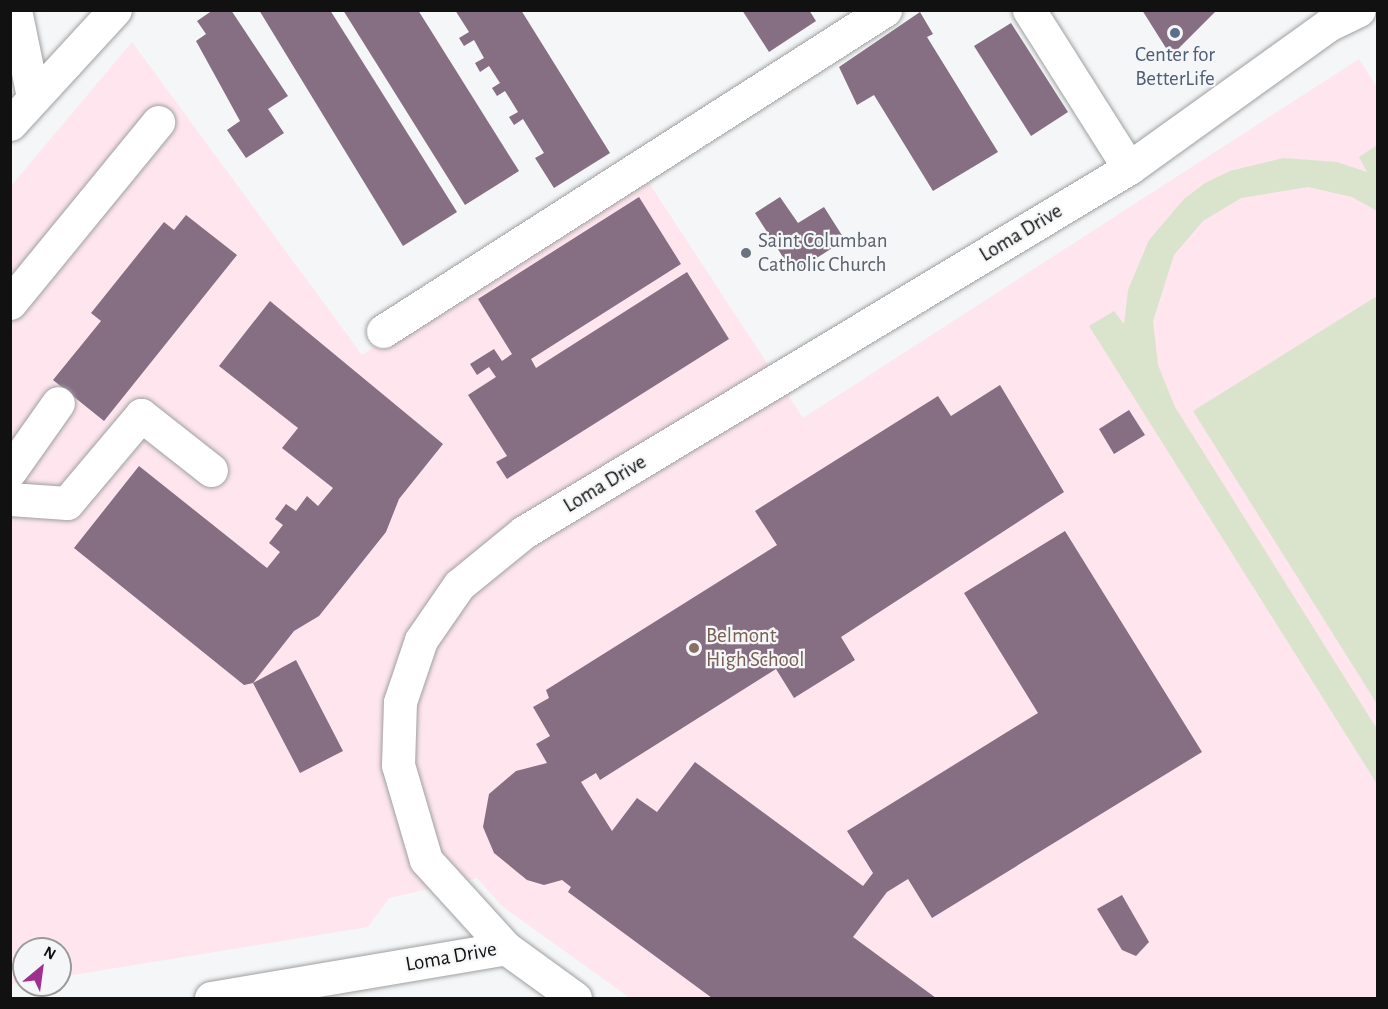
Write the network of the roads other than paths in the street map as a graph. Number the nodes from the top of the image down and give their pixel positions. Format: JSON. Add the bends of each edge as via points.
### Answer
{"nodes":[{"id":1,"x":15,"y":10,"type":"edge"},
{"id":2,"x":115,"y":10,"type":"edge"},
{"id":3,"x":885,"y":10,"type":"edge"},
{"id":4,"x":1029,"y":10,"type":"edge"},
{"id":5,"x":1359,"y":10,"type":"edge"},
{"id":6,"x":33,"y":97,"type":"junction"},
{"id":7,"x":158,"y":123,"type":"dead end"},
{"id":8,"x":10,"y":124,"type":"edge"},
{"id":9,"x":1129,"y":168,"type":"junction"},
{"id":10,"x":10,"y":303,"type":"edge"},
{"id":11,"x":382,"y":331,"type":"dead end"},
{"id":12,"x":58,"y":403,"type":"dead end"},
{"id":13,"x":211,"y":470,"type":"dead end"},
{"id":14,"x":10,"y":471,"type":"edge"},
{"id":15,"x":10,"y":499,"type":"edge"},
{"id":16,"x":507,"y":948,"type":"junction"},
{"id":17,"x":211,"y":999,"type":"edge"},
{"id":18,"x":575,"y":999,"type":"edge"}],
"edges":[{"from":1,"to":6,"type":"street"},
{"from":2,"to":6,"type":"street"},
{"from":3,"to":11,"type":"street"},
{"from":4,"to":9,"type":"street"},
{"from":5,"to":9,"type":"street","name":"Loma Drive","via":[[1328,25]]},
{"from":6,"to":8,"type":"street"},
{"from":7,"to":10,"type":"street"},
{"from":9,"to":16,"type":"street","name":"Loma Drive","via":[[524,532],[459,585],[421,640],[400,702],[398,765],[426,860]]},
{"from":12,"to":14,"type":"street"},
{"from":13,"to":15,"type":"street","via":[[141,415],[66,503]]},
{"from":16,"to":17,"type":"street","name":"Loma Drive"},
{"from":16,"to":18,"type":"street"}]}
